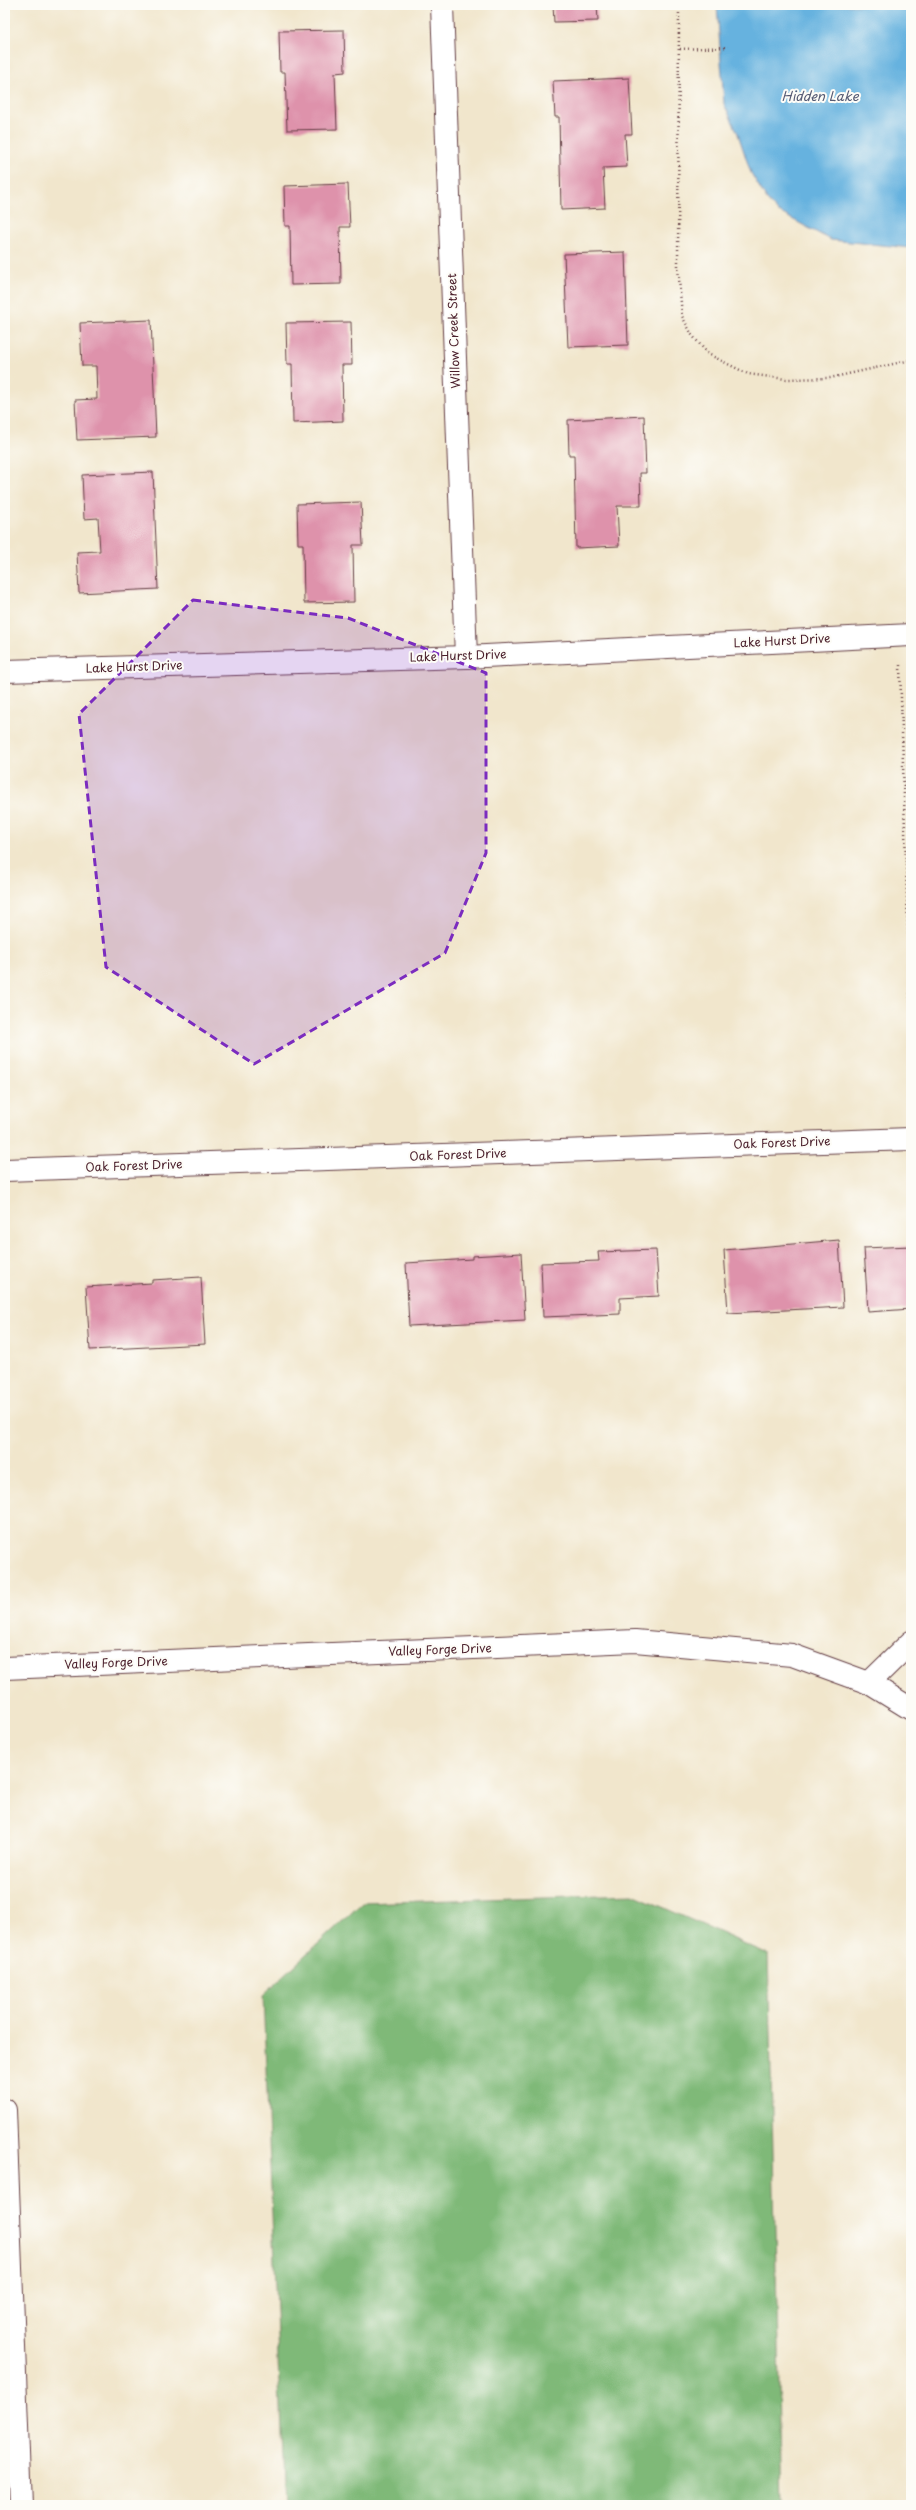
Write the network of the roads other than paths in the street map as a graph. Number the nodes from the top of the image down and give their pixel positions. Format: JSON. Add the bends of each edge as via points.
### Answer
{"nodes":[{"id":1,"x":442,"y":5,"type":"edge"},
{"id":2,"x":911,"y":635,"type":"edge"},
{"id":3,"x":466,"y":657,"type":"junction"},
{"id":4,"x":5,"y":671,"type":"edge"},
{"id":5,"x":911,"y":1139,"type":"edge"},
{"id":6,"x":5,"y":1170,"type":"edge"},
{"id":7,"x":911,"y":1642,"type":"edge"},
{"id":8,"x":5,"y":1668,"type":"edge"},
{"id":9,"x":869,"y":1683,"type":"junction"},
{"id":10,"x":911,"y":1709,"type":"edge"},
{"id":11,"x":5,"y":2110,"type":"edge"},
{"id":12,"x":20,"y":2505,"type":"edge"}],
"edges":[{"from":1,"to":3,"type":"street","name":"Willow Creek Street"},
{"from":2,"to":3,"type":"street","name":"Lake Hurst Drive"},
{"from":3,"to":4,"type":"street","name":"Lake Hurst Drive"},
{"from":5,"to":6,"type":"street","name":"Oak Forest Drive"},
{"from":7,"to":9,"type":"street"},
{"from":8,"to":9,"type":"street","name":"Valley Forge Drive","via":[[635,1642],[792,1655]]},
{"from":9,"to":10,"type":"street","name":"Valley Forge Drive"},
{"from":11,"to":12,"type":"street"}]}
